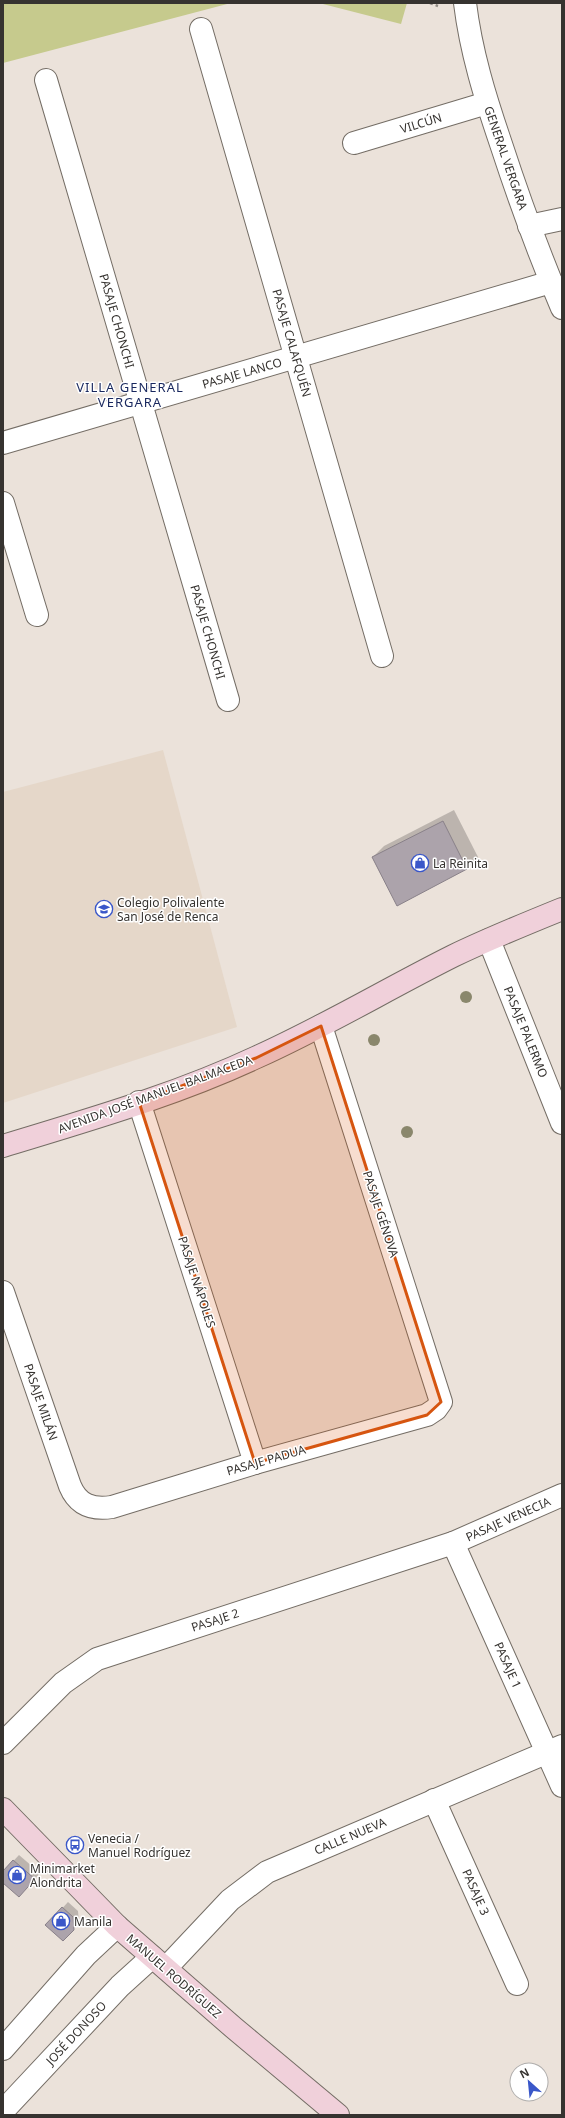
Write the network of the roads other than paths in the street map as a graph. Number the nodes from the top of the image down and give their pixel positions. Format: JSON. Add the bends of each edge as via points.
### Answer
{"nodes":[{"id":1,"x":465,"y":3,"type":"edge"},
{"id":2,"x":201,"y":29,"type":"dead end"},
{"id":3,"x":46,"y":80,"type":"dead end"},
{"id":4,"x":487,"y":103,"type":"junction"},
{"id":5,"x":354,"y":143,"type":"dead end"},
{"id":6,"x":562,"y":219,"type":"edge"},
{"id":7,"x":529,"y":226,"type":"junction"},
{"id":8,"x":551,"y":282,"type":"junction"},
{"id":9,"x":562,"y":308,"type":"edge"},
{"id":10,"x":296,"y":357,"type":"junction"},
{"id":11,"x":141,"y":403,"type":"junction"},
{"id":12,"x":3,"y":443,"type":"edge"},
{"id":13,"x":3,"y":503,"type":"edge"},
{"id":14,"x":37,"y":615,"type":"dead end"},
{"id":15,"x":382,"y":656,"type":"dead end"},
{"id":16,"x":228,"y":700,"type":"dead end"},
{"id":17,"x":562,"y":909,"type":"edge"},
{"id":18,"x":489,"y":940,"type":"junction"},
{"id":19,"x":321,"y":1026,"type":"junction"},
{"id":20,"x":139,"y":1102,"type":"junction"},
{"id":21,"x":562,"y":1123,"type":"edge"},
{"id":22,"x":3,"y":1146,"type":"edge"},
{"id":23,"x":3,"y":1292,"type":"edge"},
{"id":24,"x":441,"y":1402,"type":"joint"},
{"id":25,"x":255,"y":1463,"type":"junction"},
{"id":26,"x":562,"y":1495,"type":"edge"},
{"id":27,"x":88,"y":1506,"type":"joint"},
{"id":28,"x":453,"y":1544,"type":"junction"},
{"id":29,"x":3,"y":1744,"type":"edge"},
{"id":30,"x":554,"y":1749,"type":"edge"},
{"id":31,"x":562,"y":1786,"type":"edge"},
{"id":32,"x":434,"y":1800,"type":"junction"},
{"id":33,"x":3,"y":1809,"type":"edge"},
{"id":34,"x":117,"y":1926,"type":"junction"},
{"id":35,"x":159,"y":1963,"type":"junction"},
{"id":36,"x":518,"y":1984,"type":"dead end"},
{"id":37,"x":3,"y":2049,"type":"edge"},
{"id":38,"x":3,"y":2111,"type":"edge"},
{"id":39,"x":7,"y":2115,"type":"edge"},
{"id":40,"x":338,"y":2115,"type":"edge"}],
"edges":[{"from":1,"to":4,"type":"street","name":"GENERAL VERGARA","via":[[477,70]]},
{"from":2,"to":10,"type":"street","name":"PASAJE CALAFQUÉN"},
{"from":3,"to":11,"type":"street","name":"PASAJE CHONCHI"},
{"from":4,"to":5,"type":"street","name":"VILCÚN"},
{"from":4,"to":7,"type":"street","name":"GENERAL VERGARA"},
{"from":6,"to":7,"type":"street"},
{"from":7,"to":8,"type":"street","name":"GENERAL VERGARA"},
{"from":8,"to":9,"type":"street","name":"GENERAL VERGARA"},
{"from":8,"to":10,"type":"street","name":"PASAJE LANCO"},
{"from":10,"to":11,"type":"street","name":"PASAJE LANCO"},
{"from":10,"to":15,"type":"street","name":"PASAJE CALAFQUÉN"},
{"from":11,"to":12,"type":"street","name":"PASAJE LANCO"},
{"from":11,"to":16,"type":"street","name":"PASAJE CHONCHI"},
{"from":13,"to":14,"type":"street"},
{"from":17,"to":18,"type":"main road","name":"AVENIDA JOSÉ MANUEL BALMACEDA"},
{"from":18,"to":19,"type":"main road","name":"AVENIDA JOSÉ MANUEL BALMACEDA"},
{"from":18,"to":21,"type":"street","name":"PASAJE PALERMO"},
{"from":19,"to":20,"type":"main road","name":"AVENIDA JOSÉ MANUEL BALMACEDA","via":[[256,1058]]},
{"from":19,"to":24,"type":"street","name":"PASAJE GÉNOVA"},
{"from":20,"to":22,"type":"main road","name":"AVENIDA JOSÉ MANUEL BALMACEDA"},
{"from":20,"to":25,"type":"street","name":"PASAJE NÁPOLES"},
{"from":23,"to":27,"type":"street","name":"PASAJE MILÁN","via":[[70,1486],[78,1500]]},
{"from":24,"to":25,"type":"street","name":"PASAJE PADUA","via":[[427,1415]]},
{"from":25,"to":27,"type":"street","name":"PASAJE PADUA","via":[[112,1507]]},
{"from":26,"to":28,"type":"street","name":"PASAJE VENECIA"},
{"from":28,"to":29,"type":"street","name":"PASAJE 2","via":[[97,1659],[63,1683]]},
{"from":28,"to":30,"type":"street","name":"PASAJE 1"},
{"from":30,"to":31,"type":"street","name":"PASAJE 1"},
{"from":30,"to":32,"type":"street","name":"CALLE NUEVA"},
{"from":32,"to":35,"type":"street","name":"CALLE NUEVA","via":[[267,1872],[230,1900]]},
{"from":32,"to":36,"type":"street","name":"PASAJE 3"},
{"from":33,"to":34,"type":"main road","name":"MANUEL RODRÍGUEZ"},
{"from":34,"to":35,"type":"main road","name":"MANUEL RODRÍGUEZ"},
{"from":34,"to":37,"type":"street","via":[[86,1955]]},
{"from":35,"to":38,"type":"street","name":"JOSÉ DONOSO","via":[[120,1986]]},
{"from":35,"to":40,"type":"main road","name":"MANUEL RODRÍGUEZ"},
{"from":38,"to":39,"type":"street"}]}
